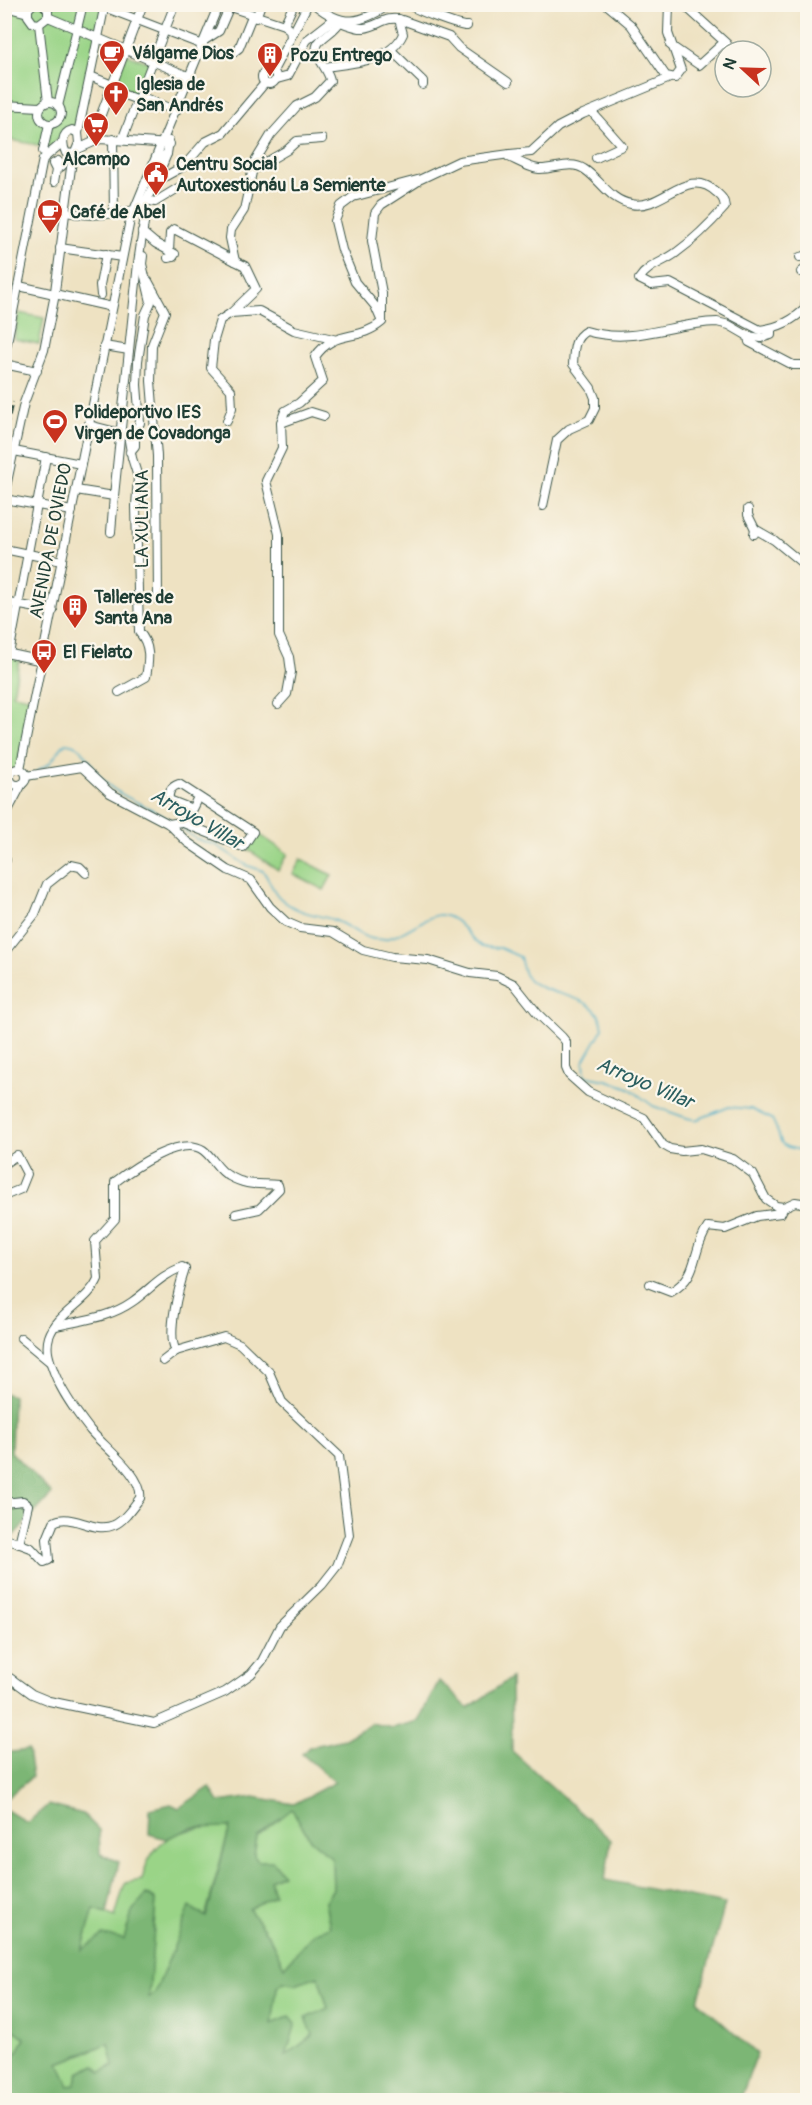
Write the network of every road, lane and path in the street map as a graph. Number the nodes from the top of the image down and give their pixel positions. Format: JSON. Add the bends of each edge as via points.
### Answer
{"nodes":[{"id":1,"x":33,"y":4,"type":"edge"},
{"id":2,"x":43,"y":4,"type":"edge"},
{"id":3,"x":83,"y":4,"type":"edge"},
{"id":4,"x":143,"y":4,"type":"edge"},
{"id":5,"x":175,"y":4,"type":"edge"},
{"id":6,"x":261,"y":4,"type":"edge"},
{"id":7,"x":294,"y":4,"type":"edge"},
{"id":8,"x":308,"y":4,"type":"edge"},
{"id":9,"x":314,"y":4,"type":"edge"},
{"id":10,"x":391,"y":4,"type":"edge"},
{"id":11,"x":408,"y":4,"type":"edge"},
{"id":12,"x":436,"y":4,"type":"edge"},
{"id":13,"x":475,"y":4,"type":"edge"},
{"id":14,"x":606,"y":4,"type":"edge"},
{"id":15,"x":669,"y":4,"type":"edge"},
{"id":16,"x":683,"y":4,"type":"edge"},
{"id":17,"x":105,"y":6,"type":"edge"},
{"id":18,"x":223,"y":6,"type":"edge"},
{"id":19,"x":5,"y":7,"type":"edge"},
{"id":20,"x":27,"y":13,"type":"junction"},
{"id":21,"x":48,"y":17,"type":"junction"},
{"id":22,"x":254,"y":17,"type":"junction"},
{"id":23,"x":137,"y":19,"type":"junction"},
{"id":24,"x":399,"y":19,"type":"junction"},
{"id":25,"x":338,"y":20,"type":"junction"},
{"id":26,"x":39,"y":24,"type":"junction"},
{"id":27,"x":284,"y":25,"type":"junction"},
{"id":28,"x":467,"y":26,"type":"dead end"},
{"id":29,"x":78,"y":30,"type":"junction"},
{"id":30,"x":165,"y":30,"type":"junction"},
{"id":31,"x":291,"y":37,"type":"junction"},
{"id":32,"x":97,"y":39,"type":"junction"},
{"id":33,"x":204,"y":42,"type":"junction"},
{"id":34,"x":670,"y":45,"type":"junction"},
{"id":35,"x":126,"y":51,"type":"junction"},
{"id":36,"x":392,"y":51,"type":"junction"},
{"id":37,"x":234,"y":52,"type":"dead end"},
{"id":38,"x":153,"y":62,"type":"junction"},
{"id":39,"x":325,"y":67,"type":"junction"},
{"id":40,"x":273,"y":71,"type":"junction"},
{"id":41,"x":90,"y":76,"type":"junction"},
{"id":42,"x":190,"y":77,"type":"junction"},
{"id":43,"x":670,"y":78,"type":"junction"},
{"id":44,"x":277,"y":79,"type":"junction"},
{"id":45,"x":508,"y":82,"type":"dead end"},
{"id":46,"x":265,"y":83,"type":"junction"},
{"id":47,"x":423,"y":85,"type":"dead end"},
{"id":48,"x":112,"y":88,"type":"junction"},
{"id":49,"x":139,"y":98,"type":"junction"},
{"id":50,"x":48,"y":102,"type":"junction"},
{"id":51,"x":4,"y":105,"type":"edge"},
{"id":52,"x":58,"y":106,"type":"junction"},
{"id":53,"x":40,"y":107,"type":"junction"},
{"id":54,"x":176,"y":111,"type":"junction"},
{"id":55,"x":591,"y":111,"type":"junction"},
{"id":56,"x":49,"y":124,"type":"junction"},
{"id":57,"x":77,"y":131,"type":"junction"},
{"id":58,"x":118,"y":139,"type":"junction"},
{"id":59,"x":322,"y":139,"type":"dead end"},
{"id":60,"x":93,"y":141,"type":"junction"},
{"id":61,"x":63,"y":142,"type":"junction"},
{"id":62,"x":166,"y":143,"type":"junction"},
{"id":63,"x":53,"y":151,"type":"junction"},
{"id":64,"x":43,"y":152,"type":"dead end"},
{"id":65,"x":167,"y":154,"type":"junction"},
{"id":66,"x":510,"y":154,"type":"junction"},
{"id":67,"x":71,"y":156,"type":"junction"},
{"id":68,"x":596,"y":158,"type":"dead end"},
{"id":69,"x":156,"y":159,"type":"junction"},
{"id":70,"x":56,"y":170,"type":"dead end"},
{"id":71,"x":251,"y":171,"type":"junction"},
{"id":72,"x":423,"y":178,"type":"junction"},
{"id":73,"x":54,"y":182,"type":"dead end"},
{"id":74,"x":155,"y":182,"type":"junction"},
{"id":75,"x":178,"y":188,"type":"dead end"},
{"id":76,"x":145,"y":204,"type":"junction"},
{"id":77,"x":65,"y":211,"type":"junction"},
{"id":78,"x":132,"y":212,"type":"junction"},
{"id":79,"x":114,"y":213,"type":"junction"},
{"id":80,"x":143,"y":233,"type":"junction"},
{"id":81,"x":60,"y":248,"type":"junction"},
{"id":82,"x":106,"y":254,"type":"junction"},
{"id":83,"x":122,"y":257,"type":"junction"},
{"id":84,"x":235,"y":261,"type":"junction"},
{"id":85,"x":148,"y":281,"type":"junction"},
{"id":86,"x":807,"y":282,"type":"edge"},
{"id":87,"x":19,"y":286,"type":"junction"},
{"id":88,"x":54,"y":293,"type":"junction"},
{"id":89,"x":102,"y":300,"type":"junction"},
{"id":90,"x":806,"y":307,"type":"edge"},
{"id":91,"x":112,"y":308,"type":"junction"},
{"id":92,"x":231,"y":313,"type":"junction"},
{"id":93,"x":382,"y":322,"type":"junction"},
{"id":94,"x":771,"y":329,"type":"junction"},
{"id":95,"x":748,"y":336,"type":"junction"},
{"id":96,"x":333,"y":339,"type":"junction"},
{"id":97,"x":104,"y":346,"type":"junction"},
{"id":98,"x":129,"y":350,"type":"junction"},
{"id":99,"x":4,"y":358,"type":"edge"},
{"id":100,"x":4,"y":364,"type":"edge"},
{"id":101,"x":807,"y":365,"type":"edge"},
{"id":102,"x":39,"y":368,"type":"junction"},
{"id":103,"x":324,"y":416,"type":"dead end"},
{"id":104,"x":227,"y":421,"type":"dead end"},
{"id":105,"x":281,"y":423,"type":"junction"},
{"id":106,"x":89,"y":425,"type":"junction"},
{"id":107,"x":121,"y":431,"type":"junction"},
{"id":108,"x":14,"y":452,"type":"junction"},
{"id":109,"x":130,"y":452,"type":"junction"},
{"id":110,"x":46,"y":457,"type":"junction"},
{"id":111,"x":81,"y":464,"type":"junction"},
{"id":112,"x":76,"y":490,"type":"junction"},
{"id":113,"x":114,"y":496,"type":"junction"},
{"id":114,"x":4,"y":498,"type":"edge"},
{"id":115,"x":37,"y":505,"type":"junction"},
{"id":116,"x":543,"y":506,"type":"dead end"},
{"id":117,"x":748,"y":509,"type":"dead end"},
{"id":118,"x":72,"y":511,"type":"junction"},
{"id":119,"x":111,"y":532,"type":"dead end"},
{"id":120,"x":4,"y":549,"type":"edge"},
{"id":121,"x":28,"y":554,"type":"junction"},
{"id":122,"x":62,"y":561,"type":"junction"},
{"id":123,"x":807,"y":568,"type":"edge"},
{"id":124,"x":158,"y":600,"type":"dead end"},
{"id":125,"x":4,"y":602,"type":"edge"},
{"id":126,"x":18,"y":605,"type":"junction"},
{"id":127,"x":52,"y":611,"type":"junction"},
{"id":128,"x":7,"y":653,"type":"edge"},
{"id":129,"x":43,"y":661,"type":"junction"},
{"id":130,"x":119,"y":692,"type":"dead end"},
{"id":131,"x":278,"y":704,"type":"dead end"},
{"id":132,"x":14,"y":774,"type":"edge"},
{"id":133,"x":198,"y":798,"type":"dead end"},
{"id":134,"x":9,"y":802,"type":"edge"},
{"id":135,"x":4,"y":818,"type":"edge"},
{"id":136,"x":173,"y":824,"type":"junction"},
{"id":137,"x":86,"y":873,"type":"dead end"},
{"id":138,"x":4,"y":953,"type":"edge"},
{"id":139,"x":4,"y":1164,"type":"edge"},
{"id":140,"x":4,"y":1196,"type":"edge"},
{"id":141,"x":807,"y":1204,"type":"edge"},
{"id":142,"x":784,"y":1207,"type":"junction"},
{"id":143,"x":236,"y":1214,"type":"dead end"},
{"id":144,"x":650,"y":1284,"type":"dead end"},
{"id":145,"x":56,"y":1326,"type":"junction"},
{"id":146,"x":21,"y":1338,"type":"dead end"},
{"id":147,"x":176,"y":1351,"type":"junction"},
{"id":148,"x":164,"y":1361,"type":"dead end"},
{"id":149,"x":50,"y":1362,"type":"junction"},
{"id":150,"x":4,"y":1503,"type":"edge"},
{"id":151,"x":4,"y":1538,"type":"edge"},
{"id":152,"x":19,"y":1544,"type":"junction"},
{"id":153,"x":4,"y":1679,"type":"edge"}],
"edges":[{"from":1,"to":20,"type":"street"},
{"from":2,"to":21,"type":"street"},
{"from":3,"to":29,"type":"street"},
{"from":4,"to":23,"type":"street"},
{"from":5,"to":30,"type":"street"},
{"from":6,"to":22,"type":"street"},
{"from":7,"to":27,"type":"street"},
{"from":8,"to":31,"type":"street"},
{"from":9,"to":25,"type":"street"},
{"from":10,"to":25,"type":"street","via":[[364,20]]},
{"from":11,"to":28,"type":"street","via":[[412,9]]},
{"from":12,"to":13,"type":"street","via":[[456,10]]},
{"from":14,"to":43,"type":"street","via":[[634,28]]},
{"from":15,"to":34,"type":"street"},
{"from":16,"to":34,"type":"street","via":[[727,45],[721,45],[699,65]]},
{"from":17,"to":23,"type":"street"},
{"from":17,"to":32,"type":"street"},
{"from":18,"to":22,"type":"street"},
{"from":18,"to":33,"type":"street","via":[[219,31]]},
{"from":19,"to":20,"type":"street"},
{"from":20,"to":26,"type":"street","via":[[31,21]]},
{"from":21,"to":26,"type":"street"},
{"from":21,"to":29,"type":"street"},
{"from":22,"to":27,"type":"street"},
{"from":22,"to":37,"type":"street"},
{"from":23,"to":30,"type":"street"},
{"from":23,"to":35,"type":"street"},
{"from":24,"to":25,"type":"street","via":[[383,20],[364,28]]},
{"from":24,"to":36,"type":"street","via":[[403,34]]},
{"from":24,"to":45,"type":"street","via":[[449,37]]},
{"from":25,"to":39,"type":"street","via":[[316,47]]},
{"from":25,"to":44,"type":"street","via":[[307,40],[288,76]]},
{"from":26,"to":50,"type":"street"},
{"from":27,"to":31,"type":"street"},
{"from":29,"to":32,"type":"street"},
{"from":29,"to":52,"type":"street"},
{"from":30,"to":33,"type":"street"},
{"from":30,"to":38,"type":"street"},
{"from":31,"to":40,"type":"street"},
{"from":32,"to":35,"type":"street"},
{"from":32,"to":41,"type":"street"},
{"from":33,"to":42,"type":"street"},
{"from":34,"to":43,"type":"street","via":[[681,70],[680,75]]},
{"from":35,"to":38,"type":"street"},
{"from":35,"to":48,"type":"street"},
{"from":36,"to":39,"type":"street","via":[[362,62]]},
{"from":36,"to":47,"type":"street"},
{"from":38,"to":42,"type":"street"},
{"from":38,"to":49,"type":"street"},
{"from":39,"to":71,"type":"street","via":[[330,74],[326,87],[297,106],[271,135]]},
{"from":40,"to":44,"type":"street"},
{"from":40,"to":46,"type":"street","via":[[264,73]]},
{"from":41,"to":48,"type":"street"},
{"from":41,"to":57,"type":"street"},
{"from":42,"to":54,"type":"street"},
{"from":43,"to":55,"type":"street"},
{"from":44,"to":46,"type":"street","via":[[270,85]]},
{"from":46,"to":74,"type":"street","via":[[223,133],[205,142],[184,166]]},
{"from":48,"to":49,"type":"street"},
{"from":48,"to":60,"type":"street"},
{"from":49,"to":54,"type":"street"},
{"from":49,"to":58,"type":"street"},
{"from":50,"to":52,"type":"street"},
{"from":50,"to":53,"type":"street"},
{"from":51,"to":53,"type":"street"},
{"from":52,"to":56,"type":"street","via":[[60,116]]},
{"from":53,"to":56,"type":"street","via":[[39,117]]},
{"from":54,"to":62,"type":"street"},
{"from":55,"to":66,"type":"street","via":[[558,127],[531,152]]},
{"from":55,"to":68,"type":"street","via":[[622,146]]},
{"from":56,"to":64,"type":"street"},
{"from":57,"to":60,"type":"street"},
{"from":57,"to":61,"type":"street","via":[[66,134]]},
{"from":57,"to":67,"type":"street"},
{"from":58,"to":60,"type":"street"},
{"from":58,"to":62,"type":"street"},
{"from":58,"to":79,"type":"street"},
{"from":59,"to":71,"type":"street","via":[[297,141]]},
{"from":60,"to":67,"type":"street"},
{"from":61,"to":63,"type":"street"},
{"from":61,"to":67,"type":"street"},
{"from":62,"to":65,"type":"street"},
{"from":62,"to":69,"type":"street","name":"AVENIDA DE OVIEDO"},
{"from":63,"to":67,"type":"street"},
{"from":63,"to":87,"type":"street","via":[[42,164]]},
{"from":65,"to":69,"type":"street"},
{"from":65,"to":74,"type":"street"},
{"from":66,"to":72,"type":"street","via":[[459,161]]},
{"from":66,"to":94,"type":"street","via":[[509,157],[538,169],[571,165],[583,168],[605,191],[630,204],[652,201],[693,182],[708,184],[724,199],[725,207],[703,232],[674,255],[646,268],[639,279],[651,285],[670,283],[760,330]]},
{"from":67,"to":77,"type":"street"},
{"from":69,"to":78,"type":"street","name":"AVENIDA DE OVIEDO"},
{"from":70,"to":73,"type":"street"},
{"from":71,"to":84,"type":"street","via":[[244,210],[231,230]]},
{"from":72,"to":93,"type":"street","via":[[375,213],[372,241],[382,293]]},
{"from":72,"to":93,"type":"street","via":[[353,197],[341,206],[335,221],[355,282],[375,306]]},
{"from":74,"to":76,"type":"street"},
{"from":75,"to":76,"type":"street"},
{"from":76,"to":78,"type":"street"},
{"from":76,"to":80,"type":"street"},
{"from":77,"to":79,"type":"street"},
{"from":77,"to":81,"type":"street"},
{"from":78,"to":79,"type":"street"},
{"from":78,"to":83,"type":"street","name":"AVENIDA DE OVIEDO"},
{"from":80,"to":84,"type":"street","via":[[168,254],[174,229]]},
{"from":80,"to":85,"type":"street","via":[[142,264]]},
{"from":80,"to":98,"type":"street"},
{"from":81,"to":82,"type":"street"},
{"from":81,"to":88,"type":"street"},
{"from":82,"to":83,"type":"street"},
{"from":82,"to":89,"type":"street","via":[[100,285]]},
{"from":83,"to":91,"type":"street","name":"AVENIDA DE OVIEDO"},
{"from":84,"to":92,"type":"street","via":[[245,266],[256,288]]},
{"from":85,"to":109,"type":"street","via":[[151,302],[142,331],[137,385],[140,423]]},
{"from":85,"to":124,"type":"street","name":"LA XULIANA","via":[[165,312],[152,345]]},
{"from":86,"to":90,"type":"street"},
{"from":87,"to":88,"type":"street"},
{"from":87,"to":99,"type":"street"},
{"from":88,"to":89,"type":"street"},
{"from":88,"to":102,"type":"street"},
{"from":89,"to":91,"type":"street"},
{"from":90,"to":94,"type":"street","via":[[795,319]]},
{"from":91,"to":97,"type":"street","name":"AVENIDA DE OVIEDO"},
{"from":92,"to":96,"type":"street","via":[[259,311],[294,330]]},
{"from":92,"to":104,"type":"street","via":[[220,320],[212,365],[214,372],[231,386],[232,408]]},
{"from":93,"to":96,"type":"street","via":[[372,330]]},
{"from":94,"to":95,"type":"street","via":[[771,335]]},
{"from":95,"to":101,"type":"street","via":[[758,349],[793,365]]},
{"from":95,"to":116,"type":"street","via":[[717,322],[625,338],[586,331],[580,334],[573,364],[591,388],[595,408],[589,420],[557,440]]},
{"from":96,"to":105,"type":"street","via":[[315,357],[323,381],[285,411]]},
{"from":97,"to":98,"type":"street"},
{"from":97,"to":106,"type":"street","name":"AVENIDA DE OVIEDO"},
{"from":98,"to":107,"type":"street"},
{"from":100,"to":102,"type":"street"},
{"from":102,"to":108,"type":"street","via":[[24,403]]},
{"from":103,"to":105,"type":"street","via":[[311,412]]},
{"from":105,"to":131,"type":"street","via":[[282,448],[266,481],[279,534],[279,635],[291,672],[287,694]]},
{"from":106,"to":107,"type":"street"},
{"from":106,"to":111,"type":"street","name":"AVENIDA DE OVIEDO"},
{"from":107,"to":109,"type":"street","name":"LA XULIANA","via":[[128,435]]},
{"from":107,"to":113,"type":"street"},
{"from":108,"to":110,"type":"street"},
{"from":108,"to":114,"type":"street"},
{"from":109,"to":130,"type":"street","name":"LA XULIANA","via":[[138,477],[139,632],[148,646],[149,662],[146,677]]},
{"from":110,"to":111,"type":"street"},
{"from":110,"to":115,"type":"street"},
{"from":111,"to":112,"type":"street","name":"AVENIDA DE OVIEDO"},
{"from":112,"to":113,"type":"street"},
{"from":112,"to":118,"type":"street","name":"AVENIDA DE OVIEDO"},
{"from":113,"to":119,"type":"street"},
{"from":114,"to":115,"type":"street"},
{"from":115,"to":118,"type":"street"},
{"from":115,"to":121,"type":"street"},
{"from":117,"to":123,"type":"street","via":[[754,532],[774,540]]},
{"from":118,"to":122,"type":"street","name":"AVENIDA DE OVIEDO"},
{"from":120,"to":121,"type":"street"},
{"from":121,"to":122,"type":"street"},
{"from":121,"to":126,"type":"street"},
{"from":122,"to":127,"type":"street","name":"AVENIDA DE OVIEDO"},
{"from":125,"to":126,"type":"street"},
{"from":126,"to":127,"type":"street"},
{"from":126,"to":128,"type":"street"},
{"from":127,"to":129,"type":"street","name":"AVENIDA DE OVIEDO"},
{"from":128,"to":129,"type":"street"},
{"from":129,"to":132,"type":"street","name":"AVENIDA DE OVIEDO"},
{"from":132,"to":134,"type":"street","name":"AVENIDA DE OVIEDO"},
{"from":132,"to":136,"type":"street","via":[[82,767],[110,793]]},
{"from":133,"to":136,"type":"street","via":[[254,832],[243,847]]},
{"from":134,"to":135,"type":"street","name":"AVENIDA DE OVIEDO"},
{"from":136,"to":142,"type":"street","via":[[187,842],[228,870],[251,880],[270,907],[293,925],[333,932],[363,950],[428,960],[470,973],[497,976],[514,984],[566,1042],[569,1075],[588,1092],[644,1118],[670,1149],[701,1149],[733,1159],[753,1174],[766,1199]]},
{"from":137,"to":138,"type":"street","via":[[70,865],[47,884],[35,914]]},
{"from":139,"to":140,"type":"street","via":[[17,1155],[27,1174],[21,1189]]},
{"from":141,"to":142,"type":"street","via":[[795,1202]]},
{"from":142,"to":144,"type":"street","via":[[781,1213],[757,1216],[725,1228],[708,1227],[685,1284],[671,1292]]},
{"from":143,"to":145,"type":"street","via":[[259,1209],[279,1189],[278,1185],[260,1186],[236,1180],[220,1170],[203,1150],[191,1146],[168,1150],[129,1173],[115,1182],[115,1219],[95,1241],[99,1272],[96,1283]]},
{"from":145,"to":147,"type":"street","via":[[114,1312],[131,1303],[154,1281],[183,1267],[172,1333]]},
{"from":145,"to":149,"type":"street","via":[[48,1340]]},
{"from":146,"to":149,"type":"street"},
{"from":147,"to":148,"type":"street"},
{"from":147,"to":153,"type":"street","via":[[224,1337],[240,1344],[274,1378],[282,1402],[339,1456],[349,1535],[337,1566],[273,1635],[251,1674],[225,1692],[154,1723],[49,1701],[14,1680]]},
{"from":149,"to":152,"type":"street","via":[[57,1384],[89,1428],[132,1475],[140,1498],[122,1519],[109,1527],[65,1519],[54,1522],[47,1539],[49,1560],[44,1562],[31,1548]]},
{"from":150,"to":152,"type":"street","via":[[23,1501],[28,1505]]},
{"from":151,"to":152,"type":"street"}]}
